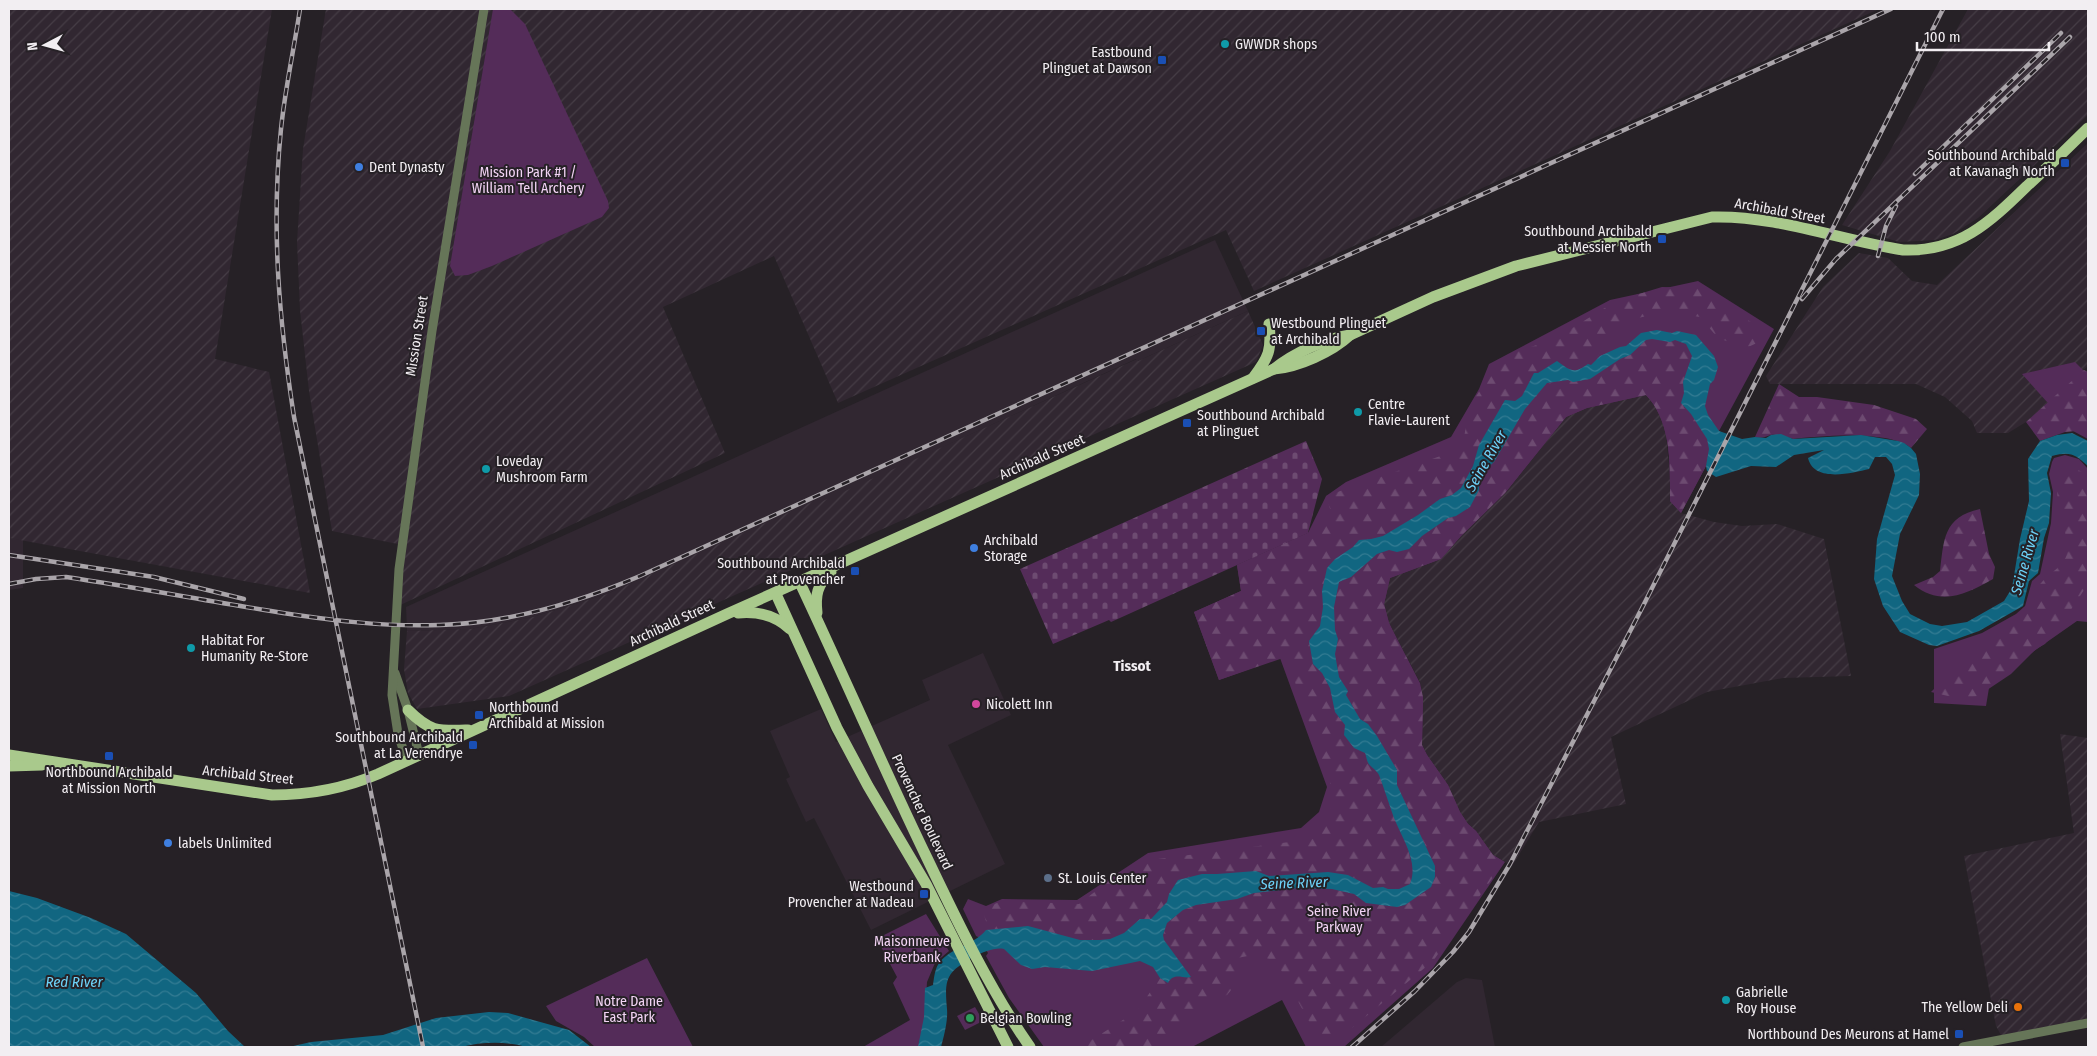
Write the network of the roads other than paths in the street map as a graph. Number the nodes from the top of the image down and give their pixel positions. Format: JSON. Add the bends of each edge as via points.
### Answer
{"nodes":[{"id":1,"x":484,"y":9,"type":"edge"},
{"id":2,"x":2088,"y":128,"type":"edge"},
{"id":3,"x":1269,"y":324,"type":"dead end"},
{"id":4,"x":1252,"y":379,"type":"junction"},
{"id":5,"x":840,"y":564,"type":"junction"},
{"id":6,"x":800,"y":583,"type":"junction"},
{"id":7,"x":776,"y":594,"type":"junction"},
{"id":8,"x":727,"y":614,"type":"junction"},
{"id":9,"x":818,"y":622,"type":"junction"},
{"id":10,"x":793,"y":632,"type":"junction"},
{"id":11,"x":394,"y":670,"type":"junction"},
{"id":12,"x":408,"y":710,"type":"junction"},
{"id":13,"x":475,"y":730,"type":"junction"},
{"id":14,"x":9,"y":755,"type":"edge"},
{"id":15,"x":419,"y":755,"type":"junction"},
{"id":16,"x":407,"y":761,"type":"junction"},
{"id":17,"x":61,"y":764,"type":"junction"},
{"id":18,"x":9,"y":766,"type":"edge"},
{"id":19,"x":951,"y":920,"type":"junction"},
{"id":20,"x":984,"y":984,"type":"junction"},
{"id":21,"x":2088,"y":1023,"type":"edge"},
{"id":22,"x":1016,"y":1027,"type":"junction"},
{"id":23,"x":1003,"y":1035,"type":"junction"},
{"id":24,"x":1008,"y":1047,"type":"edge"},
{"id":25,"x":1030,"y":1047,"type":"edge"},
{"id":26,"x":1964,"y":1047,"type":"edge"}],
"edges":[{"from":1,"to":11,"type":"street","name":"Mission Street","via":[[402,531]]},
{"from":2,"to":4,"type":"main road","name":"Archibald Street","via":[[1992,220],[1968,237],[1942,247],[1903,250],[1759,220],[1712,217],[1516,266],[1433,297],[1350,335],[1339,346],[1289,368],[1274,369]]},
{"from":3,"to":4,"type":"main road","via":[[1270,350],[1266,362]]},
{"from":4,"to":5,"type":"main road","name":"Archibald Street"},
{"from":5,"to":6,"type":"main road","name":"Archibald Street"},
{"from":5,"to":9,"type":"main road","via":[[824,577],[819,586],[816,600]]},
{"from":6,"to":7,"type":"main road","name":"Archibald Street"},
{"from":6,"to":9,"type":"main road","name":"Provencher Boulevard"},
{"from":7,"to":8,"type":"main road","name":"Archibald Street"},
{"from":7,"to":10,"type":"main road","name":"Provencher Boulevard"},
{"from":8,"to":10,"type":"main road","via":[[764,614]]},
{"from":8,"to":13,"type":"main road","name":"Archibald Street"},
{"from":9,"to":19,"type":"main road","name":"Provencher Boulevard"},
{"from":10,"to":19,"type":"main road","name":"Provencher Boulevard","via":[[837,728]]},
{"from":11,"to":12,"type":"street","name":"Mission Street"},
{"from":11,"to":16,"type":"street","name":"Mission Street","via":[[392,695],[398,734]]},
{"from":12,"to":13,"type":"main road","via":[[437,731]]},
{"from":12,"to":15,"type":"street","name":"Mission Street"},
{"from":13,"to":15,"type":"main road","name":"Archibald Street"},
{"from":14,"to":17,"type":"main road","name":"Archibald Street"},
{"from":15,"to":16,"type":"main road","name":"Archibald Street"},
{"from":16,"to":17,"type":"main road","name":"Archibald Street","via":[[338,788],[300,795],[272,795]]},
{"from":17,"to":18,"type":"main road","name":"Archibald Street"},
{"from":19,"to":20,"type":"main road","name":"Provencher Boulevard"},
{"from":20,"to":22,"type":"main road","name":"Provencher Boulevard"},
{"from":20,"to":23,"type":"main road","name":"Provencher Boulevard"},
{"from":21,"to":26,"type":"street"},
{"from":22,"to":23,"type":"main road"},
{"from":22,"to":25,"type":"main road","name":"Provencher Boulevard"},
{"from":23,"to":24,"type":"main road","name":"Provencher Boulevard"}]}
